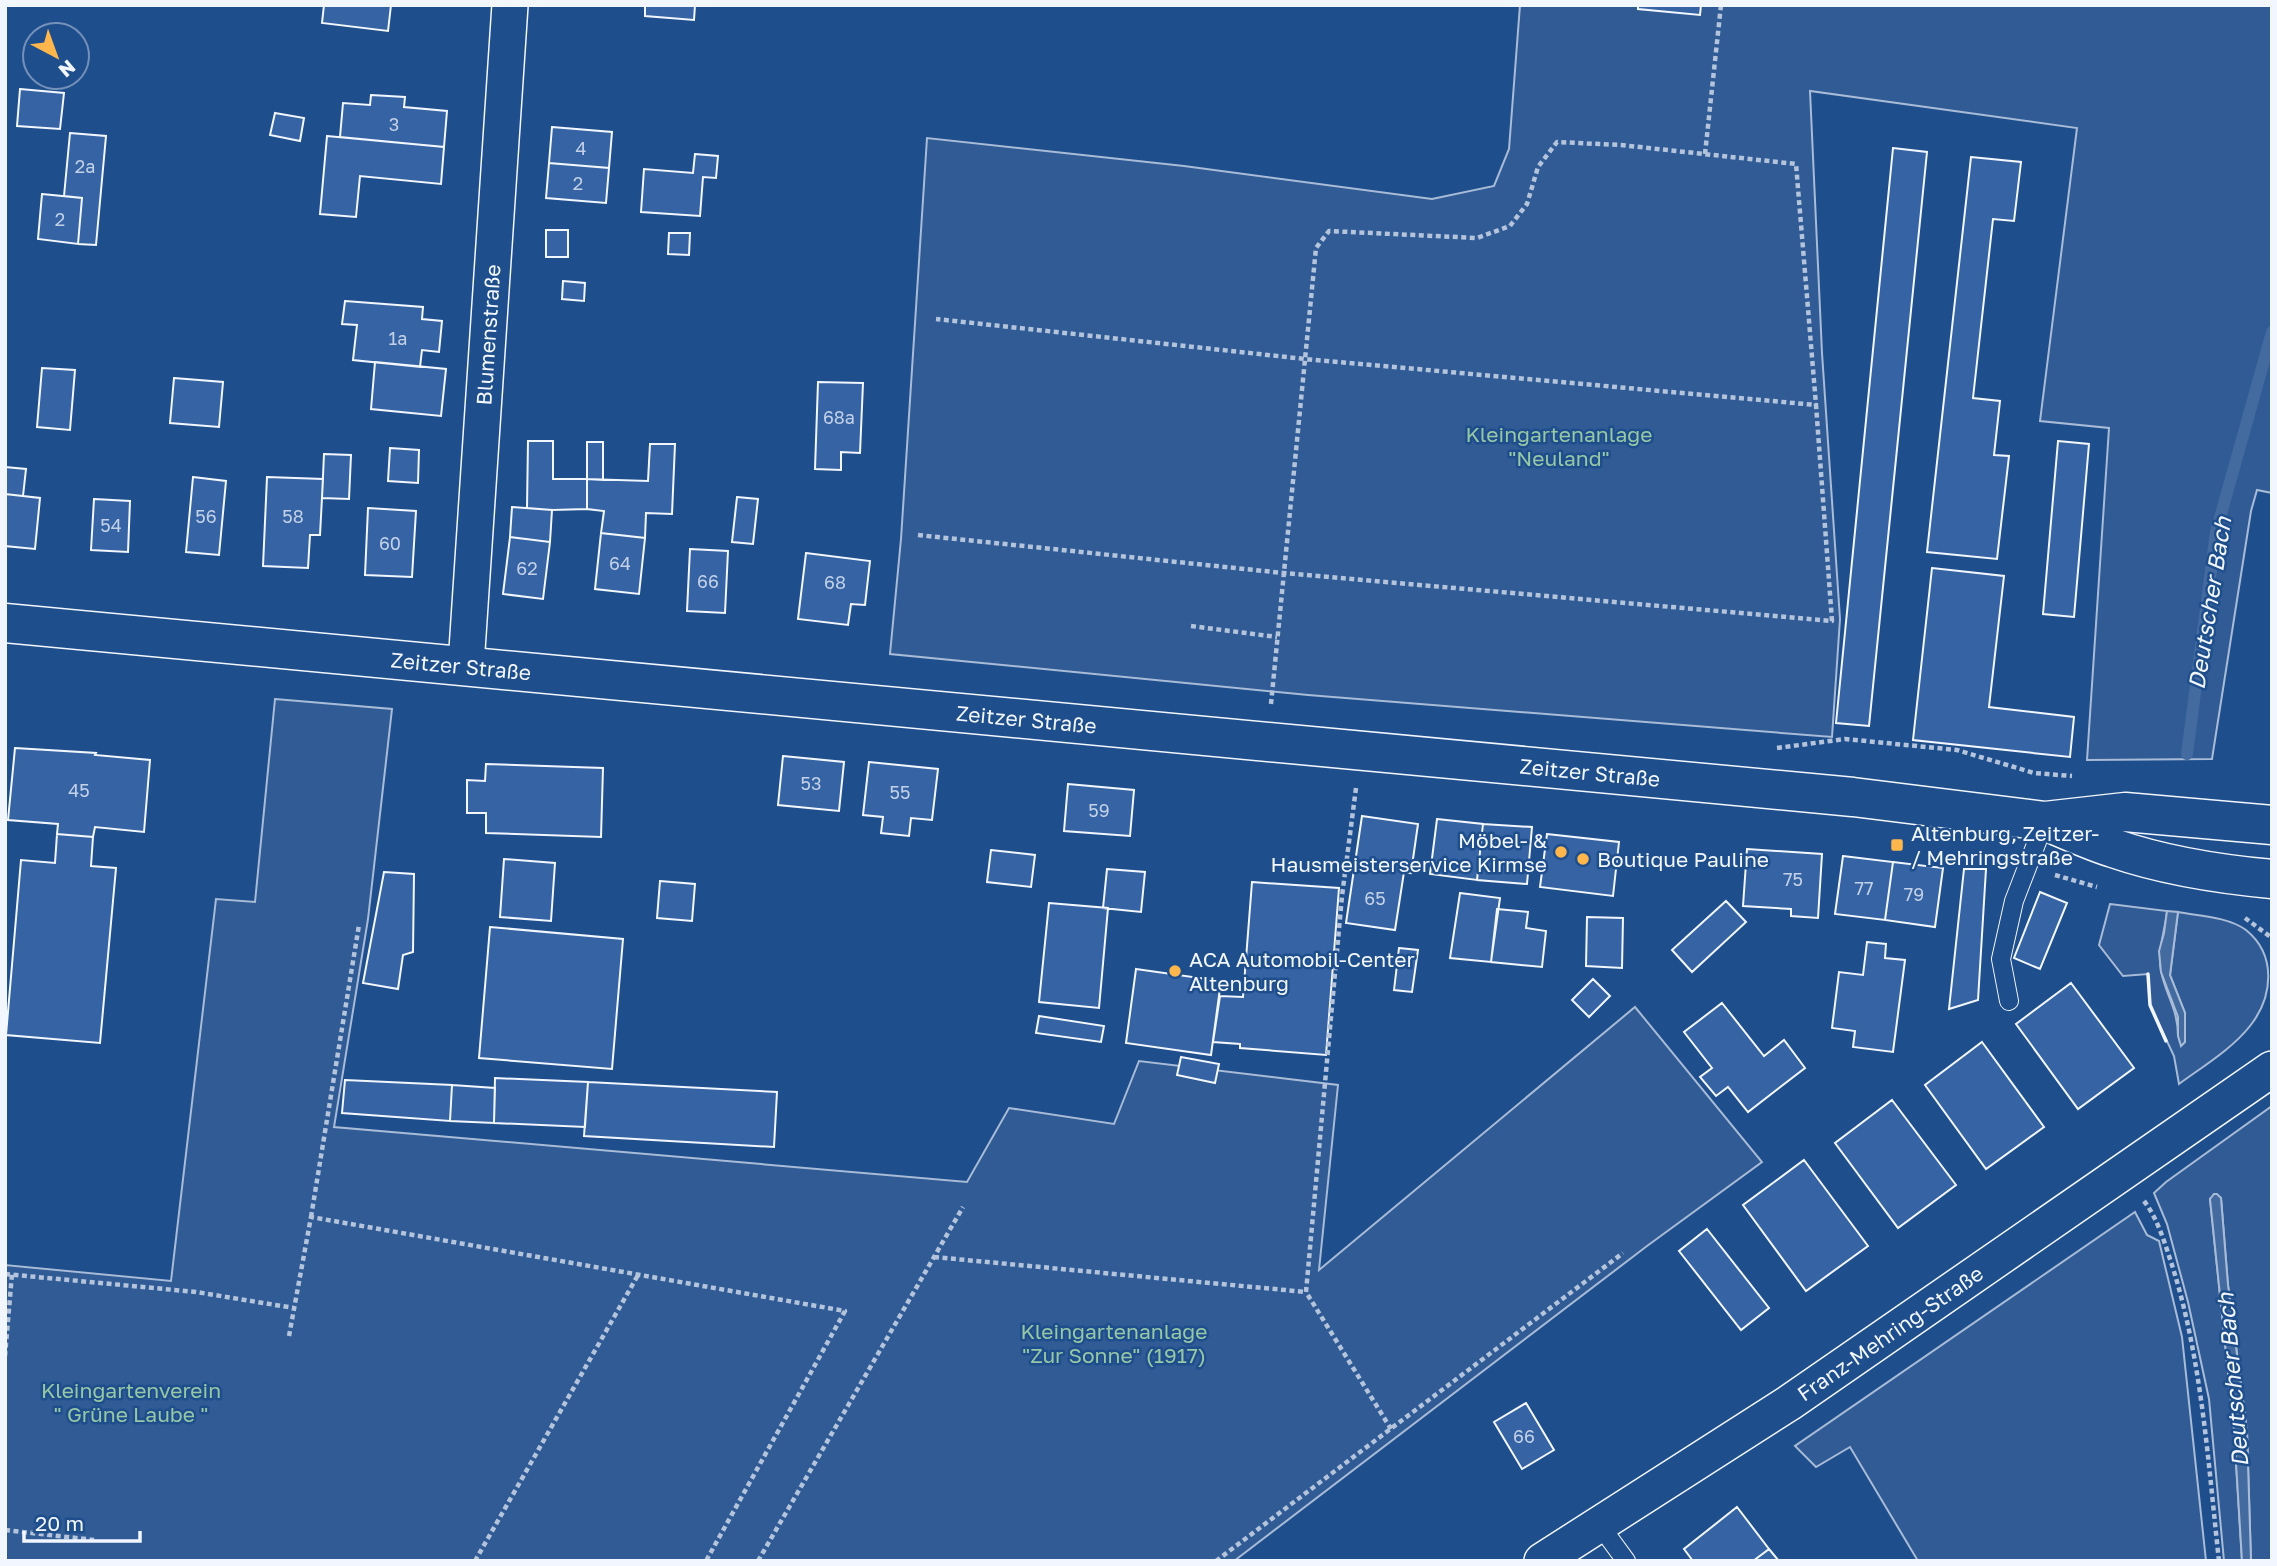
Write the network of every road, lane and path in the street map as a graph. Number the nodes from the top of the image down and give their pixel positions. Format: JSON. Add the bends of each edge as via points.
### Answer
{"nodes":[{"id":1,"x":509,"y":5,"type":"edge"},
{"id":2,"x":1721,"y":5,"type":"edge"},
{"id":3,"x":1704,"y":154,"type":"junction"},
{"id":4,"x":936,"y":320,"type":"dead end"},
{"id":5,"x":1305,"y":359,"type":"junction"},
{"id":6,"x":1816,"y":405,"type":"junction"},
{"id":7,"x":918,"y":535,"type":"dead end"},
{"id":8,"x":1283,"y":573,"type":"junction"},
{"id":9,"x":5,"y":623,"type":"edge"},
{"id":10,"x":1191,"y":626,"type":"dead end"},
{"id":11,"x":1277,"y":637,"type":"junction"},
{"id":12,"x":466,"y":665,"type":"junction"},
{"id":13,"x":1267,"y":741,"type":"junction"},
{"id":14,"x":1361,"y":751,"type":"junction"},
{"id":15,"x":2045,"y":821,"type":"junction"},
{"id":16,"x":2272,"y":825,"type":"edge"},
{"id":17,"x":2272,"y":879,"type":"edge"},
{"id":18,"x":359,"y":925,"type":"dead end"},
{"id":19,"x":2010,"y":1001,"type":"dead end"},
{"id":20,"x":2272,"y":1044,"type":"edge"},
{"id":21,"x":2272,"y":1069,"type":"edge"},
{"id":22,"x":2234,"y":1095,"type":"junction"},
{"id":23,"x":2121,"y":1174,"type":"junction"},
{"id":24,"x":962,"y":1207,"type":"dead end"},
{"id":25,"x":311,"y":1217,"type":"junction"},
{"id":26,"x":1623,"y":1253,"type":"dead end"},
{"id":27,"x":934,"y":1257,"type":"junction"},
{"id":28,"x":5,"y":1273,"type":"edge"},
{"id":29,"x":12,"y":1274,"type":"junction"},
{"id":30,"x":638,"y":1275,"type":"junction"},
{"id":31,"x":1306,"y":1292,"type":"junction"},
{"id":32,"x":294,"y":1308,"type":"junction"},
{"id":33,"x":289,"y":1336,"type":"dead end"},
{"id":34,"x":5,"y":1356,"type":"edge"},
{"id":35,"x":1391,"y":1429,"type":"junction"},
{"id":36,"x":1599,"y":1524,"type":"junction"},
{"id":37,"x":5,"y":1530,"type":"edge"},
{"id":38,"x":94,"y":1539,"type":"dead end"},
{"id":39,"x":475,"y":1561,"type":"edge"},
{"id":40,"x":706,"y":1561,"type":"edge"},
{"id":41,"x":758,"y":1561,"type":"edge"},
{"id":42,"x":1216,"y":1561,"type":"edge"},
{"id":43,"x":1542,"y":1561,"type":"edge"},
{"id":44,"x":1626,"y":1561,"type":"edge"},
{"id":45,"x":2219,"y":1561,"type":"edge"}],
"edges":[{"from":1,"to":12,"type":"street","name":"Blumenstraße"},
{"from":2,"to":3,"type":"path"},
{"from":3,"to":5,"type":"path","via":[[1557,142],[1538,167],[1527,204],[1510,226],[1477,238],[1329,231],[1316,247]]},
{"from":3,"to":6,"type":"path","via":[[1796,164]]},
{"from":4,"to":5,"type":"path"},
{"from":5,"to":6,"type":"path"},
{"from":5,"to":8,"type":"path"},
{"from":6,"to":8,"type":"path","via":[[1832,621]]},
{"from":7,"to":8,"type":"path"},
{"from":8,"to":11,"type":"path"},
{"from":9,"to":12,"type":"main road","name":"Zeitzer Straße"},
{"from":10,"to":11,"type":"path"},
{"from":11,"to":13,"type":"path"},
{"from":12,"to":13,"type":"main road","name":"Zeitzer Straße"},
{"from":13,"to":14,"type":"main road","name":"Zeitzer Straße"},
{"from":14,"to":15,"type":"main road","name":"Zeitzer Straße","via":[[1853,797]]},
{"from":14,"to":31,"type":"path","via":[[1342,896]]},
{"from":15,"to":16,"type":"main road","name":"Zeitzer Straße","via":[[2125,812]]},
{"from":15,"to":17,"type":"main road","name":"Zeitzer Straße","via":[[2159,862]]},
{"from":15,"to":19,"type":"lane","via":[[2014,901],[2001,958]]},
{"from":18,"to":25,"type":"path"},
{"from":20,"to":22,"type":"street","name":"Franz-Mehring-Straße"},
{"from":21,"to":22,"type":"street","name":"Franz-Mehring-Straße"},
{"from":22,"to":23,"type":"street","name":"Franz-Mehring-Straße"},
{"from":23,"to":36,"type":"street","name":"Franz-Mehring-Straße","via":[[1789,1403]]},
{"from":23,"to":45,"type":"path","via":[[2150,1209],[2184,1303],[2196,1361]]},
{"from":24,"to":27,"type":"path"},
{"from":25,"to":30,"type":"path"},
{"from":25,"to":32,"type":"path"},
{"from":26,"to":35,"type":"path"},
{"from":27,"to":31,"type":"path"},
{"from":27,"to":41,"type":"path"},
{"from":28,"to":29,"type":"path"},
{"from":29,"to":32,"type":"path","via":[[196,1292]]},
{"from":29,"to":34,"type":"path"},
{"from":30,"to":39,"type":"path"},
{"from":30,"to":40,"type":"path","via":[[845,1311]]},
{"from":31,"to":35,"type":"path"},
{"from":32,"to":33,"type":"path"},
{"from":35,"to":42,"type":"path"},
{"from":36,"to":43,"type":"street","name":"Franz-Mehring-Straße"},
{"from":36,"to":44,"type":"lane"},
{"from":37,"to":38,"type":"path"}]}
